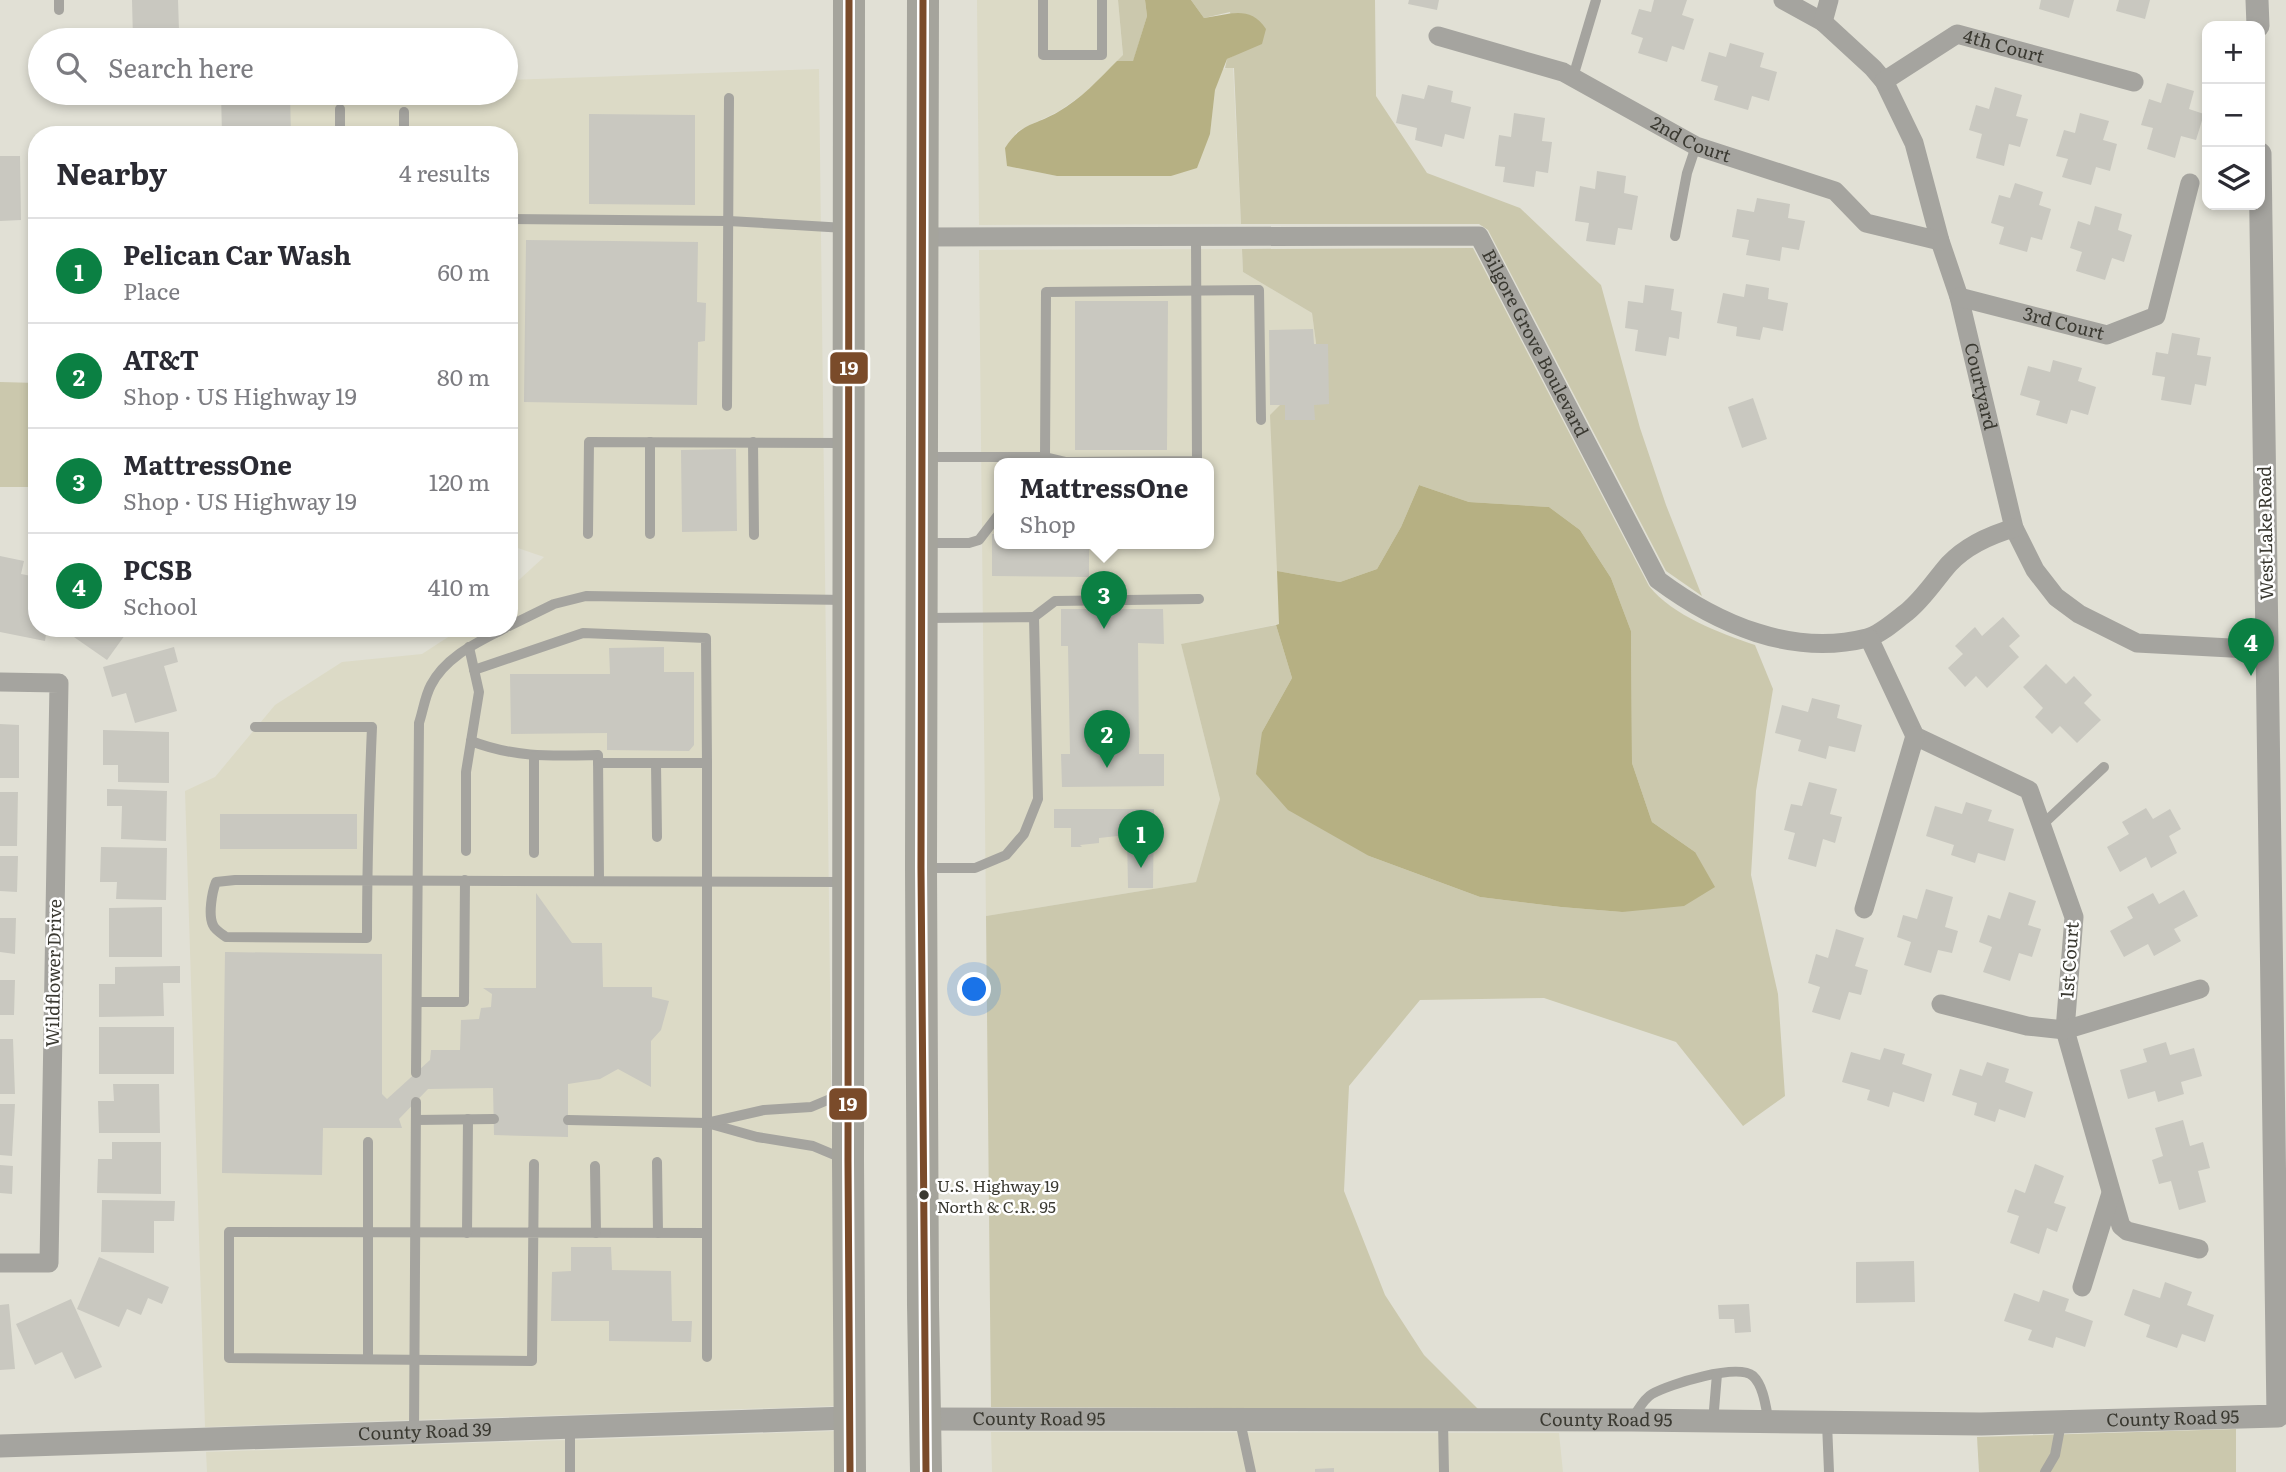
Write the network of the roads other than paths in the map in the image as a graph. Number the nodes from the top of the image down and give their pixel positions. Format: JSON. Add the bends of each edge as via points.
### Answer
{"nodes":[{"id":1,"x":849,"y":0,"type":"edge"},
{"id":2,"x":923,"y":0,"type":"edge"},
{"id":3,"x":1043,"y":0,"type":"edge"},
{"id":4,"x":1102,"y":0,"type":"edge"},
{"id":5,"x":1596,"y":0,"type":"edge"},
{"id":6,"x":1783,"y":0,"type":"edge"},
{"id":7,"x":1829,"y":0,"type":"edge"},
{"id":8,"x":2257,"y":0,"type":"edge"},
{"id":9,"x":2258,"y":21,"type":"edge"},
{"id":10,"x":1823,"y":22,"type":"junction"},
{"id":11,"x":1438,"y":36,"type":"dead end"},
{"id":12,"x":1573,"y":77,"type":"junction"},
{"id":13,"x":1884,"y":81,"type":"junction"},
{"id":14,"x":2134,"y":82,"type":"dead end"},
{"id":15,"x":729,"y":98,"type":"dead end"},
{"id":16,"x":340,"y":109,"type":"dead end"},
{"id":17,"x":404,"y":112,"type":"dead end"},
{"id":18,"x":340,"y":126,"type":"edge"},
{"id":19,"x":404,"y":126,"type":"edge"},
{"id":20,"x":1696,"y":146,"type":"junction"},
{"id":21,"x":2190,"y":183,"type":"dead end"},
{"id":22,"x":2261,"y":210,"type":"edge"},
{"id":23,"x":518,"y":219,"type":"edge"},
{"id":24,"x":729,"y":221,"type":"junction"},
{"id":25,"x":849,"y":228,"type":"junction"},
{"id":26,"x":1675,"y":236,"type":"dead end"},
{"id":27,"x":923,"y":237,"type":"junction"},
{"id":28,"x":1196,"y":237,"type":"junction"},
{"id":29,"x":1940,"y":241,"type":"junction"},
{"id":30,"x":1197,"y":289,"type":"junction"},
{"id":31,"x":1959,"y":297,"type":"junction"},
{"id":32,"x":727,"y":406,"type":"dead end"},
{"id":33,"x":1261,"y":420,"type":"dead end"},
{"id":34,"x":650,"y":442,"type":"junction"},
{"id":35,"x":753,"y":442,"type":"junction"},
{"id":36,"x":848,"y":443,"type":"junction"},
{"id":37,"x":922,"y":457,"type":"junction"},
{"id":38,"x":1045,"y":457,"type":"junction"},
{"id":39,"x":1049,"y":458,"type":"edge"},
{"id":40,"x":1197,"y":458,"type":"edge"},
{"id":41,"x":994,"y":520,"type":"edge"},
{"id":42,"x":2014,"y":528,"type":"junction"},
{"id":43,"x":588,"y":534,"type":"dead end"},
{"id":44,"x":650,"y":534,"type":"dead end"},
{"id":45,"x":754,"y":536,"type":"dead end"},
{"id":46,"x":922,"y":542,"type":"junction"},
{"id":47,"x":1199,"y":599,"type":"dead end"},
{"id":48,"x":850,"y":600,"type":"junction"},
{"id":49,"x":1034,"y":617,"type":"junction"},
{"id":50,"x":922,"y":618,"type":"junction"},
{"id":51,"x":518,"y":622,"type":"edge"},
{"id":52,"x":488,"y":637,"type":"edge"},
{"id":53,"x":1869,"y":638,"type":"junction"},
{"id":54,"x":469,"y":647,"type":"junction"},
{"id":55,"x":2268,"y":650,"type":"junction"},
{"id":56,"x":474,"y":670,"type":"junction"},
{"id":57,"x":0,"y":682,"type":"edge"},
{"id":58,"x":255,"y":727,"type":"dead end"},
{"id":59,"x":1915,"y":737,"type":"junction"},
{"id":60,"x":471,"y":741,"type":"junction"},
{"id":61,"x":534,"y":756,"type":"junction"},
{"id":62,"x":707,"y":763,"type":"junction"},
{"id":63,"x":598,"y":764,"type":"junction"},
{"id":64,"x":656,"y":764,"type":"junction"},
{"id":65,"x":2104,"y":767,"type":"dead end"},
{"id":66,"x":2042,"y":825,"type":"junction"},
{"id":67,"x":657,"y":837,"type":"dead end"},
{"id":68,"x":466,"y":850,"type":"dead end"},
{"id":69,"x":534,"y":853,"type":"dead end"},
{"id":70,"x":921,"y":868,"type":"junction"},
{"id":71,"x":367,"y":880,"type":"junction"},
{"id":72,"x":418,"y":880,"type":"junction"},
{"id":73,"x":465,"y":880,"type":"junction"},
{"id":74,"x":599,"y":880,"type":"junction"},
{"id":75,"x":709,"y":881,"type":"junction"},
{"id":76,"x":848,"y":882,"type":"junction"},
{"id":77,"x":1864,"y":909,"type":"dead end"},
{"id":78,"x":2200,"y":989,"type":"dead end"},
{"id":79,"x":417,"y":1002,"type":"junction"},
{"id":80,"x":1941,"y":1004,"type":"dead end"},
{"id":81,"x":2065,"y":1030,"type":"junction"},
{"id":82,"x":416,"y":1073,"type":"dead end"},
{"id":83,"x":848,"y":1091,"type":"junction"},
{"id":84,"x":415,"y":1102,"type":"dead end"},
{"id":85,"x":468,"y":1119,"type":"junction"},
{"id":86,"x":494,"y":1119,"type":"dead end"},
{"id":87,"x":416,"y":1120,"type":"junction"},
{"id":88,"x":568,"y":1120,"type":"dead end"},
{"id":89,"x":707,"y":1123,"type":"junction"},
{"id":90,"x":368,"y":1142,"type":"dead end"},
{"id":91,"x":848,"y":1161,"type":"junction"},
{"id":92,"x":657,"y":1162,"type":"dead end"},
{"id":93,"x":534,"y":1164,"type":"dead end"},
{"id":94,"x":595,"y":1166,"type":"dead end"},
{"id":95,"x":2111,"y":1193,"type":"junction"},
{"id":96,"x":367,"y":1233,"type":"junction"},
{"id":97,"x":415,"y":1233,"type":"junction"},
{"id":98,"x":467,"y":1233,"type":"junction"},
{"id":99,"x":532,"y":1233,"type":"junction"},
{"id":100,"x":596,"y":1233,"type":"junction"},
{"id":101,"x":657,"y":1233,"type":"junction"},
{"id":102,"x":707,"y":1233,"type":"junction"},
{"id":103,"x":2199,"y":1249,"type":"dead end"},
{"id":104,"x":0,"y":1263,"type":"edge"},
{"id":105,"x":2082,"y":1287,"type":"dead end"},
{"id":106,"x":707,"y":1357,"type":"dead end"},
{"id":107,"x":368,"y":1359,"type":"junction"},
{"id":108,"x":414,"y":1360,"type":"junction"},
{"id":109,"x":1717,"y":1374,"type":"junction"},
{"id":110,"x":2282,"y":1416,"type":"edge"},
{"id":111,"x":849,"y":1418,"type":"junction"},
{"id":112,"x":925,"y":1419,"type":"junction"},
{"id":113,"x":1240,"y":1420,"type":"junction"},
{"id":114,"x":1632,"y":1420,"type":"junction"},
{"id":115,"x":1443,"y":1421,"type":"junction"},
{"id":116,"x":1713,"y":1422,"type":"junction"},
{"id":117,"x":2061,"y":1422,"type":"junction"},
{"id":118,"x":1769,"y":1423,"type":"junction"},
{"id":119,"x":1827,"y":1423,"type":"junction"},
{"id":120,"x":570,"y":1427,"type":"junction"},
{"id":121,"x":414,"y":1433,"type":"junction"},
{"id":122,"x":0,"y":1446,"type":"edge"},
{"id":123,"x":570,"y":1472,"type":"edge"},
{"id":124,"x":850,"y":1472,"type":"edge"},
{"id":125,"x":926,"y":1472,"type":"edge"},
{"id":126,"x":1251,"y":1472,"type":"edge"},
{"id":127,"x":1444,"y":1472,"type":"edge"},
{"id":128,"x":1829,"y":1472,"type":"edge"},
{"id":129,"x":2045,"y":1472,"type":"edge"}],
"edges":[{"from":1,"to":25,"type":"highway"},
{"from":2,"to":27,"type":"highway"},
{"from":3,"to":4,"type":"lane","via":[[1042,55],[1102,55]]},
{"from":5,"to":12,"type":"lane"},
{"from":6,"to":10,"type":"street","name":"Courtyard"},
{"from":7,"to":10,"type":"street"},
{"from":8,"to":9,"type":"street"},
{"from":10,"to":13,"type":"street","name":"Courtyard"},
{"from":11,"to":12,"type":"street","name":"2nd Court"},
{"from":12,"to":20,"type":"street","name":"2nd Court"},
{"from":13,"to":14,"type":"street","name":"4th Court","via":[[1957,34]]},
{"from":13,"to":29,"type":"street","name":"Courtyard","via":[[1914,143]]},
{"from":15,"to":24,"type":"lane"},
{"from":16,"to":18,"type":"lane"},
{"from":17,"to":19,"type":"lane"},
{"from":20,"to":26,"type":"lane"},
{"from":20,"to":29,"type":"street","name":"2nd Court","via":[[1835,191],[1867,223]]},
{"from":21,"to":31,"type":"street","name":"3rd Court","via":[[2156,316],[2107,335]]},
{"from":22,"to":55,"type":"street","name":"West Lake Road"},
{"from":23,"to":24,"type":"lane"},
{"from":24,"to":25,"type":"lane"},
{"from":24,"to":32,"type":"lane"},
{"from":25,"to":36,"type":"highway"},
{"from":27,"to":28,"type":"street","name":"Bilgore Grove Boulevard"},
{"from":27,"to":37,"type":"highway"},
{"from":28,"to":30,"type":"lane"},
{"from":28,"to":53,"type":"street","name":"Bilgore Grove Boulevard","via":[[1479,236],[1658,580],[1718,619],[1775,638],[1801,643]]},
{"from":29,"to":31,"type":"street","name":"Courtyard"},
{"from":30,"to":33,"type":"lane","via":[[1259,290]]},
{"from":30,"to":38,"type":"lane","via":[[1046,292]]},
{"from":30,"to":40,"type":"lane"},
{"from":31,"to":42,"type":"street","name":"Courtyard"},
{"from":34,"to":35,"type":"lane"},
{"from":34,"to":43,"type":"lane","via":[[589,442]]},
{"from":34,"to":44,"type":"lane"},
{"from":35,"to":36,"type":"lane"},
{"from":35,"to":45,"type":"lane"},
{"from":36,"to":48,"type":"highway"},
{"from":37,"to":38,"type":"lane"},
{"from":37,"to":46,"type":"highway"},
{"from":38,"to":39,"type":"lane"},
{"from":41,"to":46,"type":"lane","via":[[979,540],[970,543]]},
{"from":42,"to":53,"type":"street","via":[[1969,548],[1908,611]]},
{"from":42,"to":55,"type":"street","name":"Courtyard","via":[[2035,570],[2056,597],[2137,643]]},
{"from":46,"to":50,"type":"highway"},
{"from":47,"to":49,"type":"lane","via":[[1055,601]]},
{"from":48,"to":51,"type":"lane","via":[[586,596],[554,604]]},
{"from":48,"to":76,"type":"highway"},
{"from":49,"to":50,"type":"lane"},
{"from":49,"to":70,"type":"lane","via":[[1038,799],[1024,834],[1006,855],[975,868]]},
{"from":50,"to":70,"type":"highway"},
{"from":52,"to":54,"type":"lane"},
{"from":53,"to":59,"type":"street"},
{"from":54,"to":56,"type":"lane"},
{"from":54,"to":72,"type":"lane","via":[[448,662],[430,686],[419,723]]},
{"from":55,"to":110,"type":"street","name":"West Lake Road"},
{"from":56,"to":60,"type":"lane","via":[[479,692]]},
{"from":56,"to":62,"type":"lane","via":[[583,634],[706,638]]},
{"from":57,"to":104,"type":"street","name":"Wildflower Drive","via":[[59,683],[49,1263]]},
{"from":58,"to":71,"type":"lane","via":[[372,727]]},
{"from":59,"to":66,"type":"street","name":"1st Court","via":[[2029,790]]},
{"from":59,"to":77,"type":"street"},
{"from":60,"to":61,"type":"lane","via":[[496,751]]},
{"from":60,"to":68,"type":"lane","via":[[466,772]]},
{"from":61,"to":63,"type":"lane","via":[[598,755]]},
{"from":61,"to":69,"type":"lane"},
{"from":62,"to":64,"type":"lane"},
{"from":62,"to":75,"type":"lane"},
{"from":63,"to":64,"type":"lane"},
{"from":63,"to":74,"type":"lane"},
{"from":64,"to":67,"type":"lane"},
{"from":65,"to":66,"type":"lane"},
{"from":66,"to":81,"type":"street","name":"1st Court","via":[[2074,917]]},
{"from":70,"to":112,"type":"highway"},
{"from":71,"to":71,"type":"lane","via":[[367,938],[226,937],[211,922],[216,883]]},
{"from":71,"to":72,"type":"lane"},
{"from":72,"to":73,"type":"lane"},
{"from":72,"to":79,"type":"lane"},
{"from":73,"to":74,"type":"lane"},
{"from":73,"to":79,"type":"lane","via":[[464,1002]]},
{"from":74,"to":75,"type":"lane"},
{"from":75,"to":76,"type":"lane"},
{"from":75,"to":89,"type":"lane"},
{"from":76,"to":83,"type":"highway"},
{"from":78,"to":81,"type":"street"},
{"from":79,"to":82,"type":"lane"},
{"from":80,"to":81,"type":"street","via":[[2027,1026]]},
{"from":81,"to":95,"type":"street","name":"1st Court"},
{"from":83,"to":89,"type":"lane","via":[[811,1107],[764,1110]]},
{"from":83,"to":91,"type":"highway"},
{"from":84,"to":87,"type":"lane"},
{"from":85,"to":86,"type":"lane"},
{"from":85,"to":87,"type":"lane"},
{"from":85,"to":98,"type":"lane"},
{"from":87,"to":97,"type":"lane"},
{"from":88,"to":89,"type":"lane"},
{"from":89,"to":91,"type":"lane","via":[[813,1146]]},
{"from":89,"to":102,"type":"lane"},
{"from":90,"to":96,"type":"lane"},
{"from":91,"to":111,"type":"highway"},
{"from":92,"to":101,"type":"lane"},
{"from":93,"to":99,"type":"lane"},
{"from":94,"to":100,"type":"lane"},
{"from":95,"to":103,"type":"street","name":"1st Court","via":[[2121,1226],[2127,1231]]},
{"from":95,"to":105,"type":"street"},
{"from":96,"to":97,"type":"lane"},
{"from":96,"to":107,"type":"lane"},
{"from":96,"to":107,"type":"lane","via":[[229,1232],[229,1358]]},
{"from":97,"to":98,"type":"lane"},
{"from":97,"to":108,"type":"lane"},
{"from":98,"to":99,"type":"lane"},
{"from":99,"to":100,"type":"lane"},
{"from":99,"to":108,"type":"lane","via":[[532,1361]]},
{"from":100,"to":101,"type":"lane"},
{"from":101,"to":102,"type":"lane"},
{"from":102,"to":106,"type":"lane"},
{"from":107,"to":108,"type":"lane"},
{"from":108,"to":121,"type":"lane"},
{"from":109,"to":114,"type":"lane","via":[[1650,1394]]},
{"from":109,"to":116,"type":"lane"},
{"from":109,"to":118,"type":"lane","via":[[1741,1371],[1756,1379]]},
{"from":110,"to":117,"type":"street","name":"County Road 95"},
{"from":111,"to":120,"type":"street","name":"County Road 39"},
{"from":111,"to":124,"type":"highway"},
{"from":112,"to":113,"type":"street","name":"County Road 95"},
{"from":112,"to":125,"type":"highway"},
{"from":113,"to":115,"type":"street","name":"County Road 95"},
{"from":113,"to":126,"type":"lane"},
{"from":114,"to":115,"type":"street","name":"County Road 95"},
{"from":114,"to":116,"type":"street","name":"County Road 95"},
{"from":115,"to":127,"type":"lane"},
{"from":116,"to":118,"type":"street","name":"County Road 95"},
{"from":117,"to":119,"type":"street","name":"County Road 95"},
{"from":117,"to":129,"type":"lane","via":[[2055,1455]]},
{"from":118,"to":119,"type":"street","name":"County Road 95"},
{"from":119,"to":128,"type":"lane"},
{"from":120,"to":121,"type":"street","name":"County Road 39"},
{"from":120,"to":123,"type":"lane"},
{"from":121,"to":122,"type":"street","name":"County Road 39"}]}
